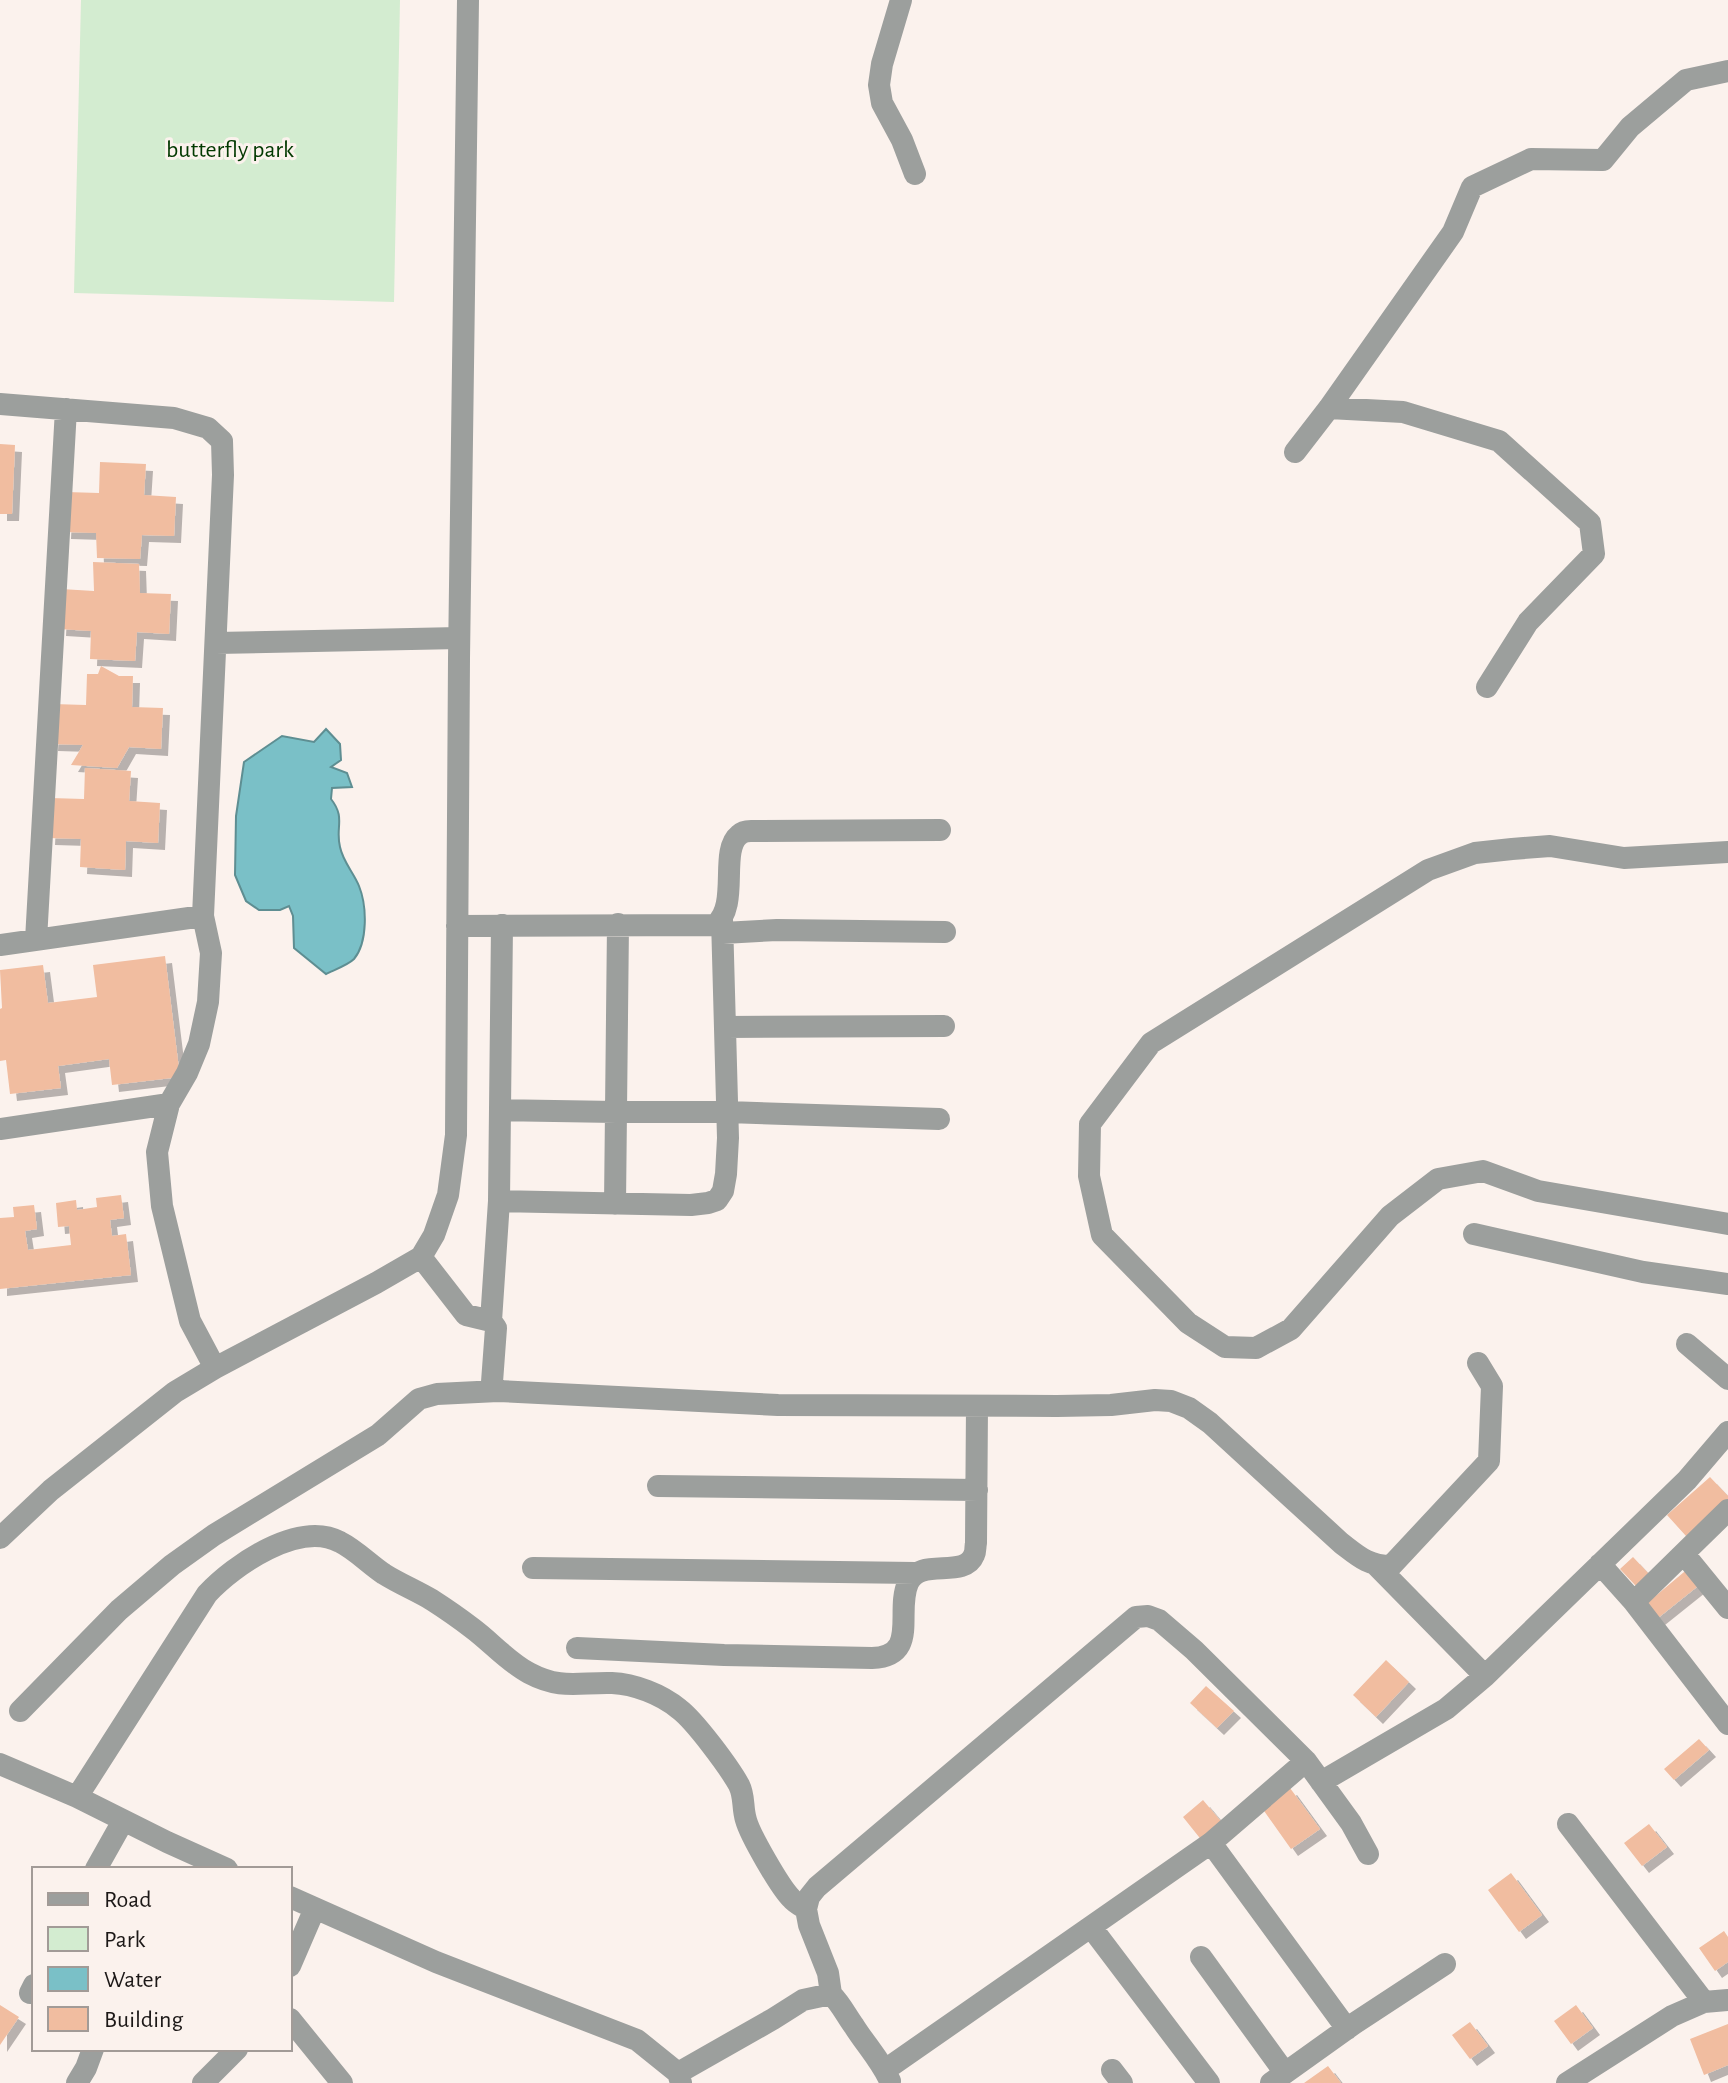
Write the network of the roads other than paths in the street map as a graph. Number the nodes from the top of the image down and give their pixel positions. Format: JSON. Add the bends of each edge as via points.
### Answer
{"nodes":[{"id":1,"x":468,"y":0,"type":"edge"},
{"id":2,"x":901,"y":0,"type":"edge"},
{"id":3,"x":1728,"y":71,"type":"edge"},
{"id":4,"x":915,"y":174,"type":"dead end"},
{"id":5,"x":0,"y":404,"type":"edge"},
{"id":6,"x":1329,"y":408,"type":"junction"},
{"id":7,"x":66,"y":409,"type":"junction"},
{"id":8,"x":1295,"y":452,"type":"dead end"},
{"id":9,"x":459,"y":638,"type":"junction"},
{"id":10,"x":216,"y":643,"type":"junction"},
{"id":11,"x":1487,"y":687,"type":"dead end"},
{"id":12,"x":940,"y":830,"type":"dead end"},
{"id":13,"x":1728,"y":852,"type":"edge"},
{"id":14,"x":203,"y":916,"type":"junction"},
{"id":15,"x":618,"y":924,"type":"junction"},
{"id":16,"x":502,"y":925,"type":"junction"},
{"id":17,"x":457,"y":926,"type":"junction"},
{"id":18,"x":722,"y":926,"type":"junction"},
{"id":19,"x":945,"y":932,"type":"dead end"},
{"id":20,"x":36,"y":940,"type":"junction"},
{"id":21,"x":0,"y":945,"type":"edge"},
{"id":22,"x":944,"y":1026,"type":"dead end"},
{"id":23,"x":725,"y":1027,"type":"junction"},
{"id":24,"x":169,"y":1104,"type":"junction"},
{"id":25,"x":500,"y":1110,"type":"junction"},
{"id":26,"x":616,"y":1112,"type":"junction"},
{"id":27,"x":727,"y":1112,"type":"junction"},
{"id":28,"x":939,"y":1119,"type":"dead end"},
{"id":29,"x":0,"y":1129,"type":"edge"},
{"id":30,"x":499,"y":1201,"type":"junction"},
{"id":31,"x":615,"y":1204,"type":"junction"},
{"id":32,"x":1728,"y":1224,"type":"edge"},
{"id":33,"x":1474,"y":1234,"type":"dead end"},
{"id":34,"x":421,"y":1257,"type":"junction"},
{"id":35,"x":1728,"y":1284,"type":"edge"},
{"id":36,"x":491,"y":1321,"type":"junction"},
{"id":37,"x":1687,"y":1344,"type":"dead end"},
{"id":38,"x":1478,"y":1363,"type":"dead end"},
{"id":39,"x":215,"y":1368,"type":"junction"},
{"id":40,"x":1728,"y":1379,"type":"edge"},
{"id":41,"x":498,"y":1391,"type":"junction"},
{"id":42,"x":977,"y":1406,"type":"junction"},
{"id":43,"x":1728,"y":1432,"type":"edge"},
{"id":44,"x":658,"y":1486,"type":"dead end"},
{"id":45,"x":977,"y":1490,"type":"junction"},
{"id":46,"x":1728,"y":1510,"type":"edge"},
{"id":47,"x":0,"y":1538,"type":"edge"},
{"id":48,"x":1684,"y":1554,"type":"junction"},
{"id":49,"x":1600,"y":1564,"type":"junction"},
{"id":50,"x":1377,"y":1566,"type":"junction"},
{"id":51,"x":533,"y":1568,"type":"dead end"},
{"id":52,"x":915,"y":1573,"type":"junction"},
{"id":53,"x":1634,"y":1602,"type":"junction"},
{"id":54,"x":1728,"y":1608,"type":"edge"},
{"id":55,"x":577,"y":1648,"type":"dead end"},
{"id":56,"x":1485,"y":1676,"type":"junction"},
{"id":57,"x":20,"y":1711,"type":"dead end"},
{"id":58,"x":1728,"y":1724,"type":"edge"},
{"id":59,"x":1306,"y":1761,"type":"junction"},
{"id":60,"x":0,"y":1764,"type":"edge"},
{"id":61,"x":1321,"y":1782,"type":"junction"},
{"id":62,"x":77,"y":1797,"type":"junction"},
{"id":63,"x":123,"y":1821,"type":"junction"},
{"id":64,"x":1568,"y":1824,"type":"dead end"},
{"id":65,"x":1211,"y":1843,"type":"junction"},
{"id":66,"x":1368,"y":1854,"type":"dead end"},
{"id":67,"x":97,"y":1867,"type":"edge"},
{"id":68,"x":223,"y":1867,"type":"edge"},
{"id":69,"x":292,"y":1898,"type":"edge"},
{"id":70,"x":315,"y":1908,"type":"junction"},
{"id":71,"x":806,"y":1909,"type":"junction"},
{"id":72,"x":1091,"y":1927,"type":"junction"},
{"id":73,"x":1201,"y":1957,"type":"dead end"},
{"id":74,"x":292,"y":1961,"type":"edge"},
{"id":75,"x":1445,"y":1964,"type":"dead end"},
{"id":76,"x":831,"y":1994,"type":"junction"},
{"id":77,"x":1728,"y":2000,"type":"edge"},
{"id":78,"x":1704,"y":2002,"type":"junction"},
{"id":79,"x":292,"y":2021,"type":"edge"},
{"id":80,"x":1347,"y":2029,"type":"junction"},
{"id":81,"x":235,"y":2051,"type":"edge"},
{"id":82,"x":888,"y":2077,"type":"edge"},
{"id":83,"x":680,"y":2078,"type":"edge"},
{"id":84,"x":1278,"y":2078,"type":"edge"},
{"id":85,"x":203,"y":2083,"type":"edge"},
{"id":86,"x":342,"y":2083,"type":"edge"},
{"id":87,"x":1209,"y":2083,"type":"edge"},
{"id":88,"x":1567,"y":2083,"type":"edge"}],
"edges":[{"from":1,"to":9,"type":"street"},
{"from":2,"to":4,"type":"street","via":[[879,85]]},
{"from":3,"to":6,"type":"street","via":[[1686,80],[1630,127],[1603,160],[1531,159],[1472,187],[1453,232]]},
{"from":5,"to":7,"type":"street"},
{"from":6,"to":8,"type":"street"},
{"from":6,"to":11,"type":"street","via":[[1403,412],[1499,441],[1590,523],[1594,554],[1528,622]]},
{"from":7,"to":10,"type":"street","via":[[174,418],[208,428],[222,441]]},
{"from":7,"to":20,"type":"street"},
{"from":9,"to":10,"type":"street"},
{"from":9,"to":17,"type":"street"},
{"from":10,"to":14,"type":"street"},
{"from":12,"to":18,"type":"street","via":[[740,833],[731,853]]},
{"from":13,"to":32,"type":"street","via":[[1624,858],[1550,846],[1475,853],[1428,870],[1151,1043],[1090,1124],[1089,1176],[1102,1235],[1188,1323],[1225,1347],[1256,1348],[1291,1329],[1390,1216],[1438,1179],[1483,1171],[1538,1191]]},
{"from":14,"to":20,"type":"street"},
{"from":14,"to":24,"type":"street","via":[[211,953],[208,1002],[199,1044]]},
{"from":15,"to":16,"type":"street"},
{"from":15,"to":18,"type":"street"},
{"from":15,"to":26,"type":"street"},
{"from":16,"to":17,"type":"street"},
{"from":16,"to":25,"type":"street"},
{"from":17,"to":34,"type":"street","via":[[453,1171],[434,1235]]},
{"from":18,"to":19,"type":"street"},
{"from":18,"to":23,"type":"street"},
{"from":20,"to":21,"type":"street"},
{"from":22,"to":23,"type":"street"},
{"from":23,"to":27,"type":"street"},
{"from":24,"to":29,"type":"street"},
{"from":24,"to":39,"type":"street","via":[[157,1152],[162,1206],[190,1321]]},
{"from":25,"to":26,"type":"street"},
{"from":25,"to":30,"type":"street"},
{"from":26,"to":27,"type":"street"},
{"from":26,"to":31,"type":"street"},
{"from":27,"to":28,"type":"street"},
{"from":27,"to":31,"type":"street","via":[[726,1174],[717,1200]]},
{"from":30,"to":31,"type":"street"},
{"from":30,"to":36,"type":"street"},
{"from":33,"to":35,"type":"street","via":[[1643,1272]]},
{"from":34,"to":36,"type":"street","via":[[466,1315]]},
{"from":34,"to":39,"type":"street"},
{"from":36,"to":41,"type":"street","via":[[496,1328],[492,1382]]},
{"from":37,"to":40,"type":"street"},
{"from":38,"to":50,"type":"street","via":[[1492,1386],[1489,1461],[1391,1566]]},
{"from":39,"to":47,"type":"street","via":[[175,1392],[51,1490]]},
{"from":41,"to":42,"type":"street","via":[[778,1405]]},
{"from":41,"to":57,"type":"street","via":[[419,1399],[378,1435],[214,1535],[119,1610]]},
{"from":42,"to":45,"type":"street"},
{"from":42,"to":50,"type":"street","via":[[1155,1400],[1189,1408],[1341,1543]]},
{"from":43,"to":49,"type":"street"},
{"from":44,"to":45,"type":"street"},
{"from":45,"to":52,"type":"street","via":[[974,1556],[968,1564]]},
{"from":46,"to":48,"type":"street"},
{"from":48,"to":53,"type":"street"},
{"from":48,"to":54,"type":"street"},
{"from":49,"to":53,"type":"street"},
{"from":49,"to":56,"type":"street"},
{"from":50,"to":56,"type":"street"},
{"from":51,"to":52,"type":"street"},
{"from":52,"to":55,"type":"street","via":[[908,1583],[901,1643],[885,1657]]},
{"from":53,"to":58,"type":"street"},
{"from":56,"to":61,"type":"street","via":[[1446,1709]]},
{"from":59,"to":61,"type":"street"},
{"from":59,"to":65,"type":"street"},
{"from":59,"to":71,"type":"street","via":[[1159,1620],[1136,1617],[817,1887]]},
{"from":60,"to":62,"type":"street"},
{"from":61,"to":66,"type":"street"},
{"from":62,"to":63,"type":"street"},
{"from":62,"to":71,"type":"street","via":[[221,1579],[280,1544],[322,1536],[339,1541],[385,1575],[434,1601],[528,1673],[568,1685],[634,1686],[679,1709],[739,1785],[746,1823],[781,1886]]},
{"from":63,"to":67,"type":"street"},
{"from":63,"to":68,"type":"street"},
{"from":64,"to":78,"type":"street"},
{"from":65,"to":72,"type":"street"},
{"from":65,"to":80,"type":"street"},
{"from":69,"to":70,"type":"street"},
{"from":70,"to":74,"type":"street"},
{"from":70,"to":83,"type":"street","via":[[436,1962],[637,2040]]},
{"from":71,"to":76,"type":"street"},
{"from":72,"to":82,"type":"street"},
{"from":72,"to":87,"type":"street"},
{"from":73,"to":84,"type":"street"},
{"from":75,"to":80,"type":"street"},
{"from":76,"to":82,"type":"street"},
{"from":76,"to":83,"type":"street","via":[[803,2000]]},
{"from":77,"to":78,"type":"street"},
{"from":78,"to":88,"type":"street","via":[[1672,2016]]},
{"from":79,"to":86,"type":"street"},
{"from":80,"to":84,"type":"street"},
{"from":81,"to":85,"type":"street"}]}
